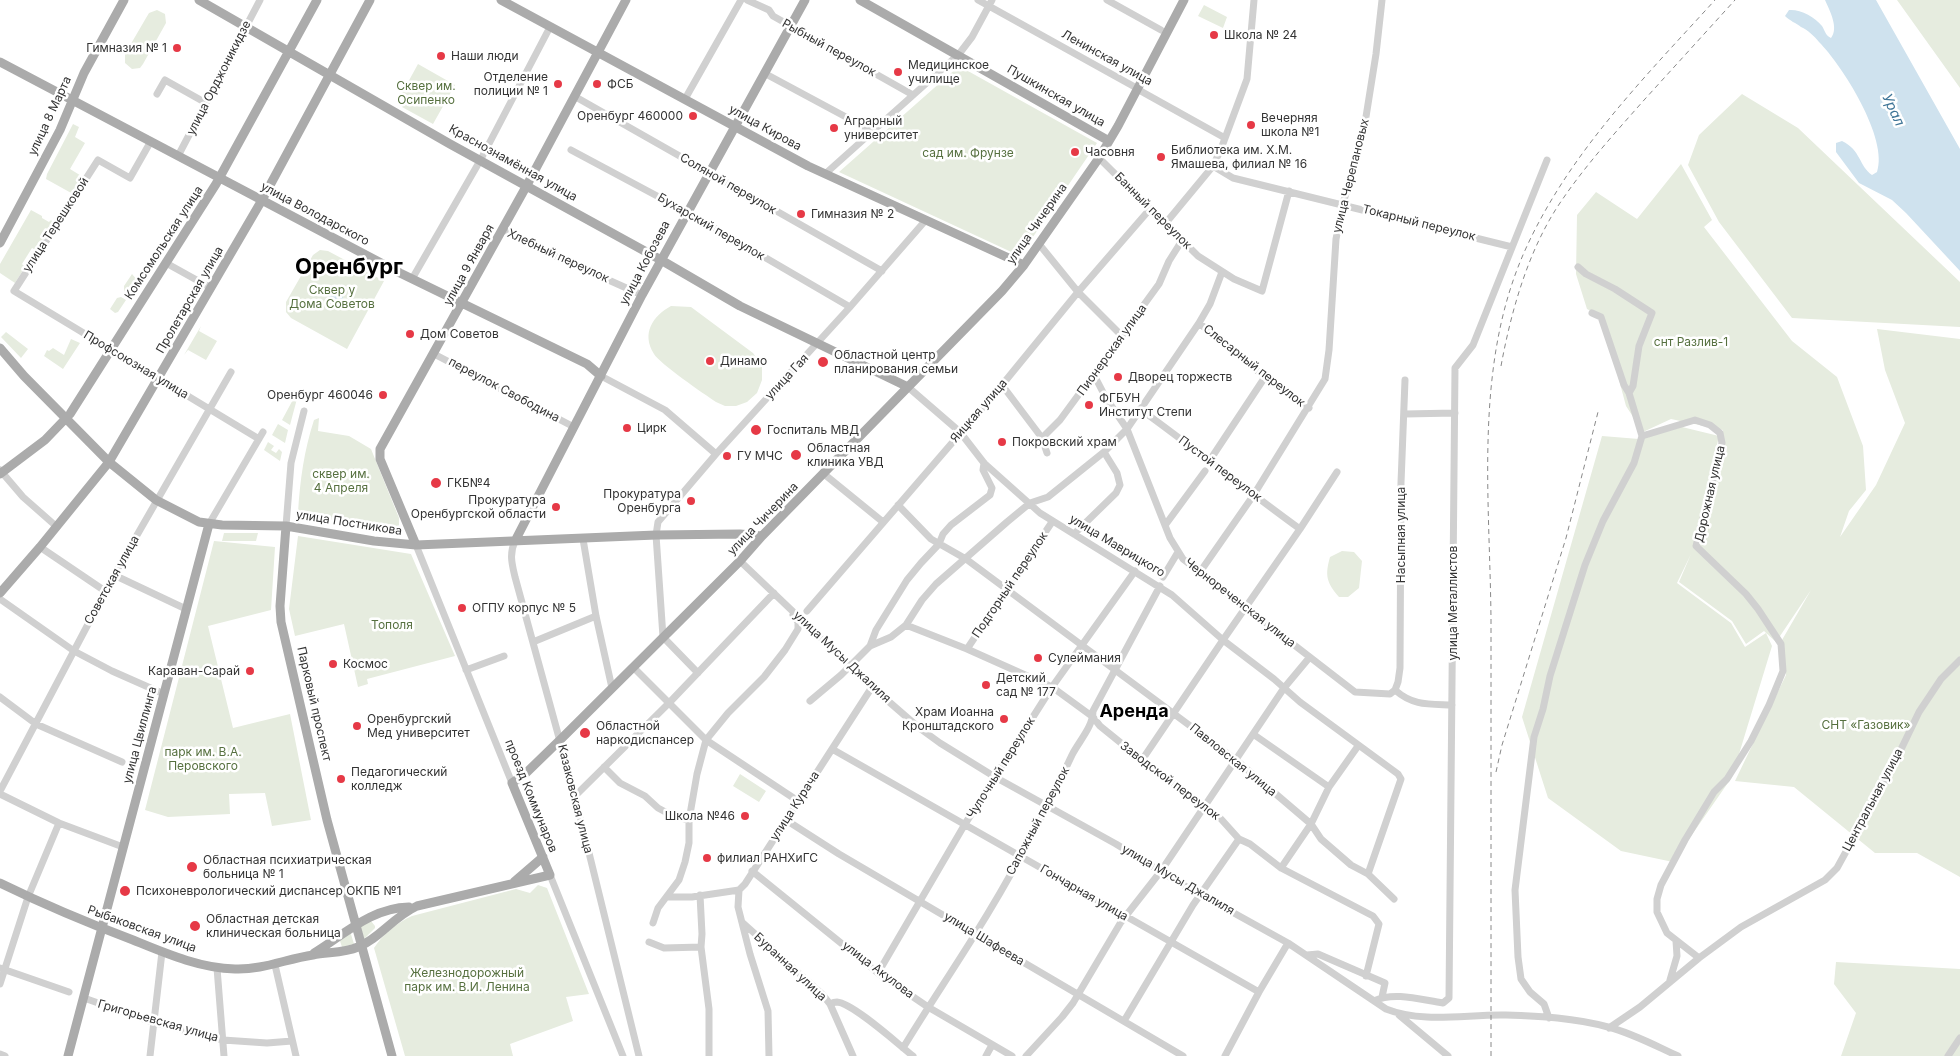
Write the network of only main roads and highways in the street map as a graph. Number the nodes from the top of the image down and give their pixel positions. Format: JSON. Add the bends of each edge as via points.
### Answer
{"nodes":[{"id":1,"x":124,"y":0,"type":"edge"},
{"id":2,"x":199,"y":0,"type":"edge"},
{"id":3,"x":317,"y":0,"type":"edge"},
{"id":4,"x":370,"y":0,"type":"edge"},
{"id":5,"x":501,"y":0,"type":"edge"},
{"id":6,"x":626,"y":0,"type":"edge"},
{"id":7,"x":805,"y":0,"type":"edge"},
{"id":8,"x":860,"y":0,"type":"edge"},
{"id":9,"x":1177,"y":0,"type":"edge"},
{"id":10,"x":1184,"y":0,"type":"edge"},
{"id":11,"x":289,"y":52,"type":"junction"},
{"id":12,"x":598,"y":53,"type":"junction"},
{"id":13,"x":0,"y":62,"type":"edge"},
{"id":14,"x":329,"y":75,"type":"junction"},
{"id":15,"x":1135,"y":88,"type":"junction"},
{"id":16,"x":74,"y":101,"type":"junction"},
{"id":17,"x":735,"y":126,"type":"junction"},
{"id":18,"x":1109,"y":140,"type":"junction"},
{"id":19,"x":220,"y":177,"type":"junction"},
{"id":20,"x":527,"y":185,"type":"junction"},
{"id":21,"x":262,"y":200,"type":"junction"},
{"id":22,"x":0,"y":243,"type":"edge"},
{"id":23,"x":662,"y":260,"type":"junction"},
{"id":24,"x":1024,"y":265,"type":"junction"},
{"id":25,"x":462,"y":303,"type":"junction"},
{"id":26,"x":818,"y":343,"type":"joint"},
{"id":27,"x":0,"y":348,"type":"edge"},
{"id":28,"x":600,"y":376,"type":"junction"},
{"id":29,"x":908,"y":387,"type":"junction"},
{"id":30,"x":67,"y":418,"type":"junction"},
{"id":31,"x":109,"y":462,"type":"junction"},
{"id":32,"x":1,"y":472,"type":"edge"},
{"id":33,"x":209,"y":524,"type":"junction"},
{"id":34,"x":286,"y":526,"type":"junction"},
{"id":35,"x":762,"y":536,"type":"junction"},
{"id":36,"x":515,"y":541,"type":"junction"},
{"id":37,"x":416,"y":545,"type":"junction"},
{"id":38,"x":0,"y":592,"type":"edge"},
{"id":39,"x":512,"y":783,"type":"joint"},
{"id":40,"x":543,"y":857,"type":"junction"},
{"id":41,"x":550,"y":875,"type":"joint"},
{"id":42,"x":514,"y":882,"type":"junction"},
{"id":43,"x":0,"y":883,"type":"edge"},
{"id":44,"x":417,"y":906,"type":"junction"},
{"id":45,"x":371,"y":916,"type":"junction"},
{"id":46,"x":356,"y":924,"type":"junction"},
{"id":47,"x":102,"y":928,"type":"junction"},
{"id":48,"x":377,"y":934,"type":"junction"},
{"id":49,"x":340,"y":935,"type":"junction"},
{"id":50,"x":362,"y":945,"type":"junction"},
{"id":51,"x":344,"y":951,"type":"junction"},
{"id":52,"x":311,"y":955,"type":"junction"},
{"id":53,"x":68,"y":1056,"type":"edge"},
{"id":54,"x":392,"y":1056,"type":"edge"}],
"edges":[{"from":1,"to":16,"type":"main road","name":"улица 8 Марта","via":[[84,74]]},
{"from":2,"to":11,"type":"main road","name":"Краснознамённая улица"},
{"from":3,"to":11,"type":"main road","name":"Комсомольская улица"},
{"from":4,"to":14,"type":"main road","name":"Пролетарская улица"},
{"from":5,"to":12,"type":"main road","name":"улица Кирова"},
{"from":6,"to":12,"type":"main road","name":"улица 9 Января"},
{"from":7,"to":17,"type":"main road","name":"улица Кобозева"},
{"from":8,"to":18,"type":"main road","name":"Пушкинская улица"},
{"from":9,"to":15,"type":"main road","name":"улица Чичерина"},
{"from":10,"to":15,"type":"main road","name":"улица Чичерина"},
{"from":11,"to":14,"type":"main road","name":"Краснознамённая улица"},
{"from":11,"to":19,"type":"main road","name":"Комсомольская улица"},
{"from":12,"to":17,"type":"main road","name":"улица Кирова"},
{"from":12,"to":20,"type":"main road","name":"улица 9 Января"},
{"from":13,"to":16,"type":"main road","name":"улица Володарского"},
{"from":14,"to":20,"type":"main road","name":"Краснознамённая улица"},
{"from":14,"to":21,"type":"main road","name":"Пролетарская улица"},
{"from":15,"to":18,"type":"main road","name":"улица Чичерина"},
{"from":16,"to":19,"type":"main road","name":"улица Володарского"},
{"from":16,"to":22,"type":"main road","name":"улица 8 Марта"},
{"from":17,"to":23,"type":"main road","name":"улица Кобозева"},
{"from":17,"to":24,"type":"main road","name":"улица Кирова","via":[[825,174]]},
{"from":18,"to":24,"type":"main road","name":"улица Чичерина"},
{"from":19,"to":21,"type":"main road","name":"улица Володарского"},
{"from":19,"to":30,"type":"main road","name":"Комсомольская улица"},
{"from":20,"to":23,"type":"main road","name":"Краснознамённая улица"},
{"from":20,"to":25,"type":"main road","name":"улица 9 Января"},
{"from":21,"to":25,"type":"main road","name":"улица Володарского"},
{"from":21,"to":31,"type":"main road","name":"Пролетарская улица"},
{"from":23,"to":26,"type":"main road","name":"Краснознамённая улица","via":[[740,306]]},
{"from":23,"to":28,"type":"main road","name":"улица Кобозева"},
{"from":24,"to":29,"type":"main road","name":"улица Чичерина"},
{"from":25,"to":28,"type":"main road","name":"улица Володарского","via":[[587,364]]},
{"from":25,"to":37,"type":"main road","name":"улица 9 Января","via":[[380,449],[380,460]]},
{"from":26,"to":29,"type":"main road","name":"улица Маврицкого"},
{"from":27,"to":30,"type":"main road","name":"улица Постникова"},
{"from":28,"to":36,"type":"main road","name":"улица Кобозева"},
{"from":29,"to":35,"type":"main road","name":"улица Чичерина"},
{"from":30,"to":31,"type":"main road","name":"улица Постникова"},
{"from":30,"to":32,"type":"main road","name":"Комсомольская улица","via":[[45,440]]},
{"from":31,"to":33,"type":"main road","name":"улица Постникова","via":[[156,500]]},
{"from":31,"to":38,"type":"main road","name":"Пролетарская улица"},
{"from":33,"to":34,"type":"main road","name":"улица Постникова"},
{"from":33,"to":47,"type":"main road","name":"улица Цвиллинга"},
{"from":34,"to":37,"type":"main road","name":"улица Постникова"},
{"from":34,"to":46,"type":"main road","name":"Парковый проспект","via":[[281,622],[327,820]]},
{"from":35,"to":36,"type":"main road","name":"улица Постникова","via":[[656,535]]},
{"from":35,"to":39,"type":"main road","name":"улица Чичерина","via":[[560,740]]},
{"from":36,"to":37,"type":"main road","name":"улица Постникова"},
{"from":39,"to":40,"type":"main road","name":"проезд Коммунаров"},
{"from":40,"to":41,"type":"main road","name":"проезд Коммунаров"},
{"from":40,"to":42,"type":"main road","name":"Рыбаковская улица"},
{"from":41,"to":42,"type":"main road","name":"Рыбаковская улица"},
{"from":42,"to":44,"type":"main road","name":"Рыбаковская улица"},
{"from":43,"to":47,"type":"main road","name":"Рыбаковская улица"},
{"from":44,"to":45,"type":"main road","name":"Рыбаковская улица"},
{"from":44,"to":48,"type":"main road","name":"Рыбаковская улица","via":[[398,916]]},
{"from":45,"to":46,"type":"main road","name":"Рыбаковская улица"},
{"from":45,"to":48,"type":"main road","via":[[378,924]]},
{"from":46,"to":49,"type":"main road","name":"Рыбаковская улица"},
{"from":46,"to":50,"type":"main road","name":"Парковый проспект"},
{"from":47,"to":52,"type":"main road","name":"Рыбаковская улица","via":[[162,952],[217,968],[275,965]]},
{"from":47,"to":53,"type":"main road","name":"улица Цвиллинга"},
{"from":48,"to":50,"type":"main road","name":"Рыбаковская улица"},
{"from":49,"to":51,"type":"main road","via":[[338,944]]},
{"from":49,"to":52,"type":"main road","name":"Рыбаковская улица"},
{"from":50,"to":51,"type":"main road","name":"Рыбаковская улица"},
{"from":50,"to":54,"type":"main road","name":"Парковый проспект"},
{"from":51,"to":52,"type":"main road","name":"Рыбаковская улица"}]}
